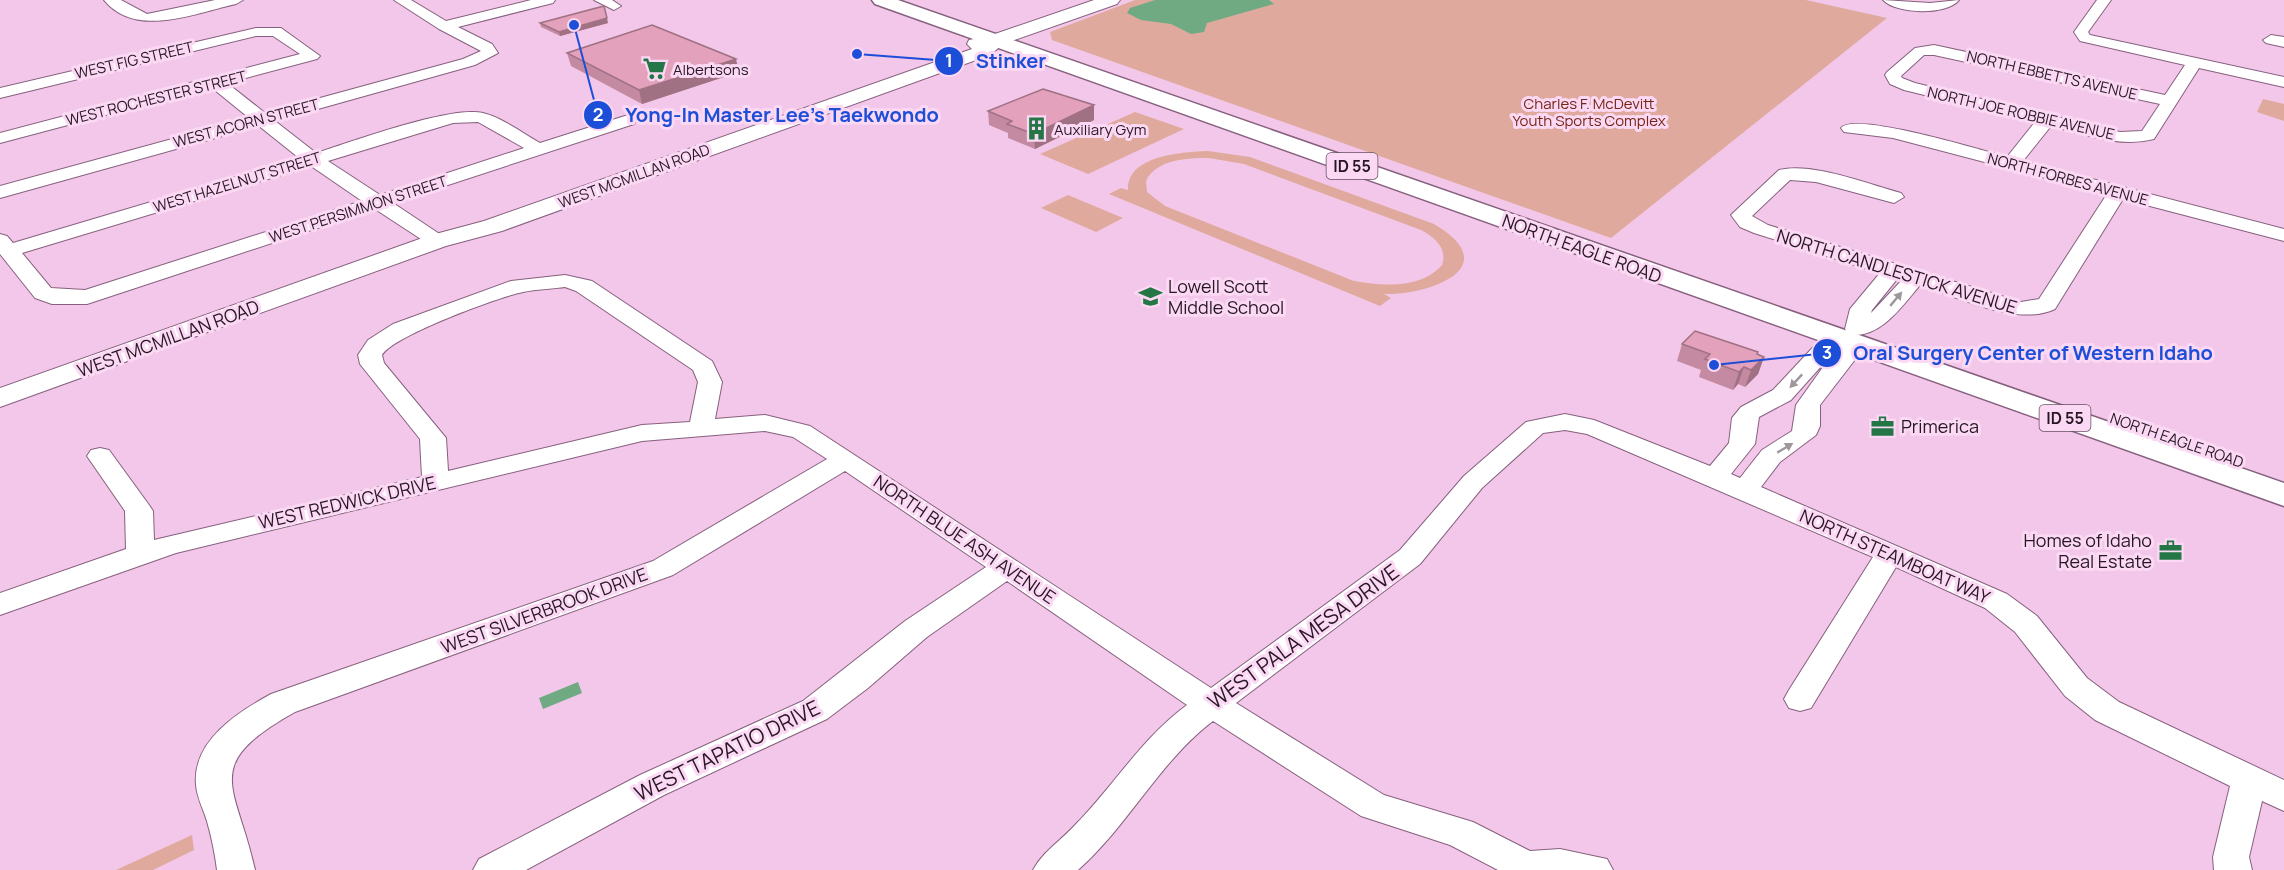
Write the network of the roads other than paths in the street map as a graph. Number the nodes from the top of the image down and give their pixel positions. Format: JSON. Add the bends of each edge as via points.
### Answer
{"nodes":[{"id":1,"x":111,"y":0,"type":"edge"},
{"id":2,"x":236,"y":0,"type":"edge"},
{"id":3,"x":400,"y":0,"type":"edge"},
{"id":4,"x":548,"y":0,"type":"edge"},
{"id":5,"x":881,"y":0,"type":"edge"},
{"id":6,"x":914,"y":0,"type":"edge"},
{"id":7,"x":1111,"y":0,"type":"edge"},
{"id":8,"x":1890,"y":0,"type":"edge"},
{"id":9,"x":1952,"y":0,"type":"edge"},
{"id":10,"x":2104,"y":0,"type":"edge"},
{"id":11,"x":444,"y":26,"type":"junction"},
{"id":12,"x":269,"y":30,"type":"joint"},
{"id":13,"x":1005,"y":37,"type":"junction"},
{"id":14,"x":2194,"y":63,"type":"junction"},
{"id":15,"x":1902,"y":68,"type":"joint"},
{"id":16,"x":2284,"y":82,"type":"edge"},
{"id":17,"x":216,"y":83,"type":"junction"},
{"id":18,"x":0,"y":93,"type":"edge"},
{"id":19,"x":2170,"y":101,"type":"junction"},
{"id":20,"x":261,"y":119,"type":"junction"},
{"id":21,"x":628,"y":120,"type":"dead end"},
{"id":22,"x":2046,"y":120,"type":"junction"},
{"id":23,"x":1850,"y":128,"type":"dead end"},
{"id":24,"x":0,"y":138,"type":"edge"},
{"id":25,"x":538,"y":149,"type":"junction"},
{"id":26,"x":312,"y":159,"type":"junction"},
{"id":27,"x":2011,"y":164,"type":"junction"},
{"id":28,"x":605,"y":186,"type":"junction"},
{"id":29,"x":0,"y":192,"type":"edge"},
{"id":30,"x":2118,"y":192,"type":"junction"},
{"id":31,"x":1894,"y":196,"type":"dead end"},
{"id":32,"x":376,"y":203,"type":"junction"},
{"id":33,"x":484,"y":220,"type":"junction"},
{"id":34,"x":2284,"y":235,"type":"edge"},
{"id":35,"x":437,"y":241,"type":"junction"},
{"id":36,"x":4,"y":245,"type":"edge"},
{"id":37,"x":1893,"y":271,"type":"junction"},
{"id":38,"x":1915,"y":278,"type":"junction"},
{"id":39,"x":1850,"y":335,"type":"junction"},
{"id":40,"x":0,"y":398,"type":"edge"},
{"id":41,"x":1565,"y":422,"type":"joint"},
{"id":42,"x":701,"y":427,"type":"junction"},
{"id":43,"x":99,"y":456,"type":"dead end"},
{"id":44,"x":846,"y":459,"type":"junction"},
{"id":45,"x":1715,"y":477,"type":"junction"},
{"id":46,"x":2284,"y":477,"type":"edge"},
{"id":47,"x":436,"y":481,"type":"junction"},
{"id":48,"x":1745,"y":490,"type":"junction"},
{"id":49,"x":2284,"y":495,"type":"edge"},
{"id":50,"x":1890,"y":553,"type":"junction"},
{"id":51,"x":140,"y":554,"type":"junction"},
{"id":52,"x":1007,"y":567,"type":"junction"},
{"id":53,"x":0,"y":604,"type":"edge"},
{"id":54,"x":1800,"y":699,"type":"dead end"},
{"id":55,"x":1211,"y":704,"type":"junction"},
{"id":56,"x":2249,"y":780,"type":"junction"},
{"id":57,"x":2284,"y":796,"type":"edge"},
{"id":58,"x":1525,"y":869,"type":"edge"},
{"id":59,"x":236,"y":870,"type":"edge"},
{"id":60,"x":492,"y":870,"type":"edge"},
{"id":61,"x":1052,"y":870,"type":"edge"},
{"id":62,"x":1594,"y":870,"type":"edge"},
{"id":63,"x":2233,"y":870,"type":"edge"}],
"edges":[{"from":1,"to":2,"type":"street","via":[[136,16],[147,18]]},
{"from":3,"to":11,"type":"street"},
{"from":4,"to":11,"type":"street"},
{"from":5,"to":13,"type":"highway","name":"NORTH EAGLE ROAD","number":"ID 55"},
{"from":6,"to":13,"type":"highway","name":"NORTH EAGLE ROAD","number":"ID 55"},
{"from":7,"to":13,"type":"main road","name":"WEST MCMILLAN ROAD"},
{"from":8,"to":9,"type":"street","via":[[1934,7]]},
{"from":10,"to":14,"type":"street","via":[[2081,32],[2085,38]]},
{"from":11,"to":20,"type":"street","name":"WEST ACORN STREET","via":[[487,47],[490,53]]},
{"from":12,"to":17,"type":"street","name":"WEST ROCHESTER STREET","via":[[283,34],[312,56]]},
{"from":12,"to":18,"type":"street","name":"WEST FIG STREET"},
{"from":13,"to":28,"type":"main road","name":"WEST MCMILLAN ROAD","via":[[983,51]]},
{"from":13,"to":33,"type":"main road","name":"WEST MCMILLAN ROAD","via":[[958,50]]},
{"from":13,"to":39,"type":"highway","name":"NORTH EAGLE ROAD","number":"ID 55","via":[[1550,224]]},
{"from":13,"to":39,"type":"highway","name":"NORTH EAGLE ROAD","number":"ID 55","via":[[1641,269],[1658,269]]},
{"from":14,"to":16,"type":"street"},
{"from":14,"to":19,"type":"street"},
{"from":15,"to":19,"type":"street","name":"NORTH EBBETTS AVENUE","via":[[1920,51],[1934,50]]},
{"from":15,"to":22,"type":"street","name":"NORTH JOE ROBBIE AVENUE","via":[[1893,75],[1896,81],[1910,87]]},
{"from":17,"to":20,"type":"street"},
{"from":17,"to":24,"type":"street","name":"WEST ROCHESTER STREET"},
{"from":19,"to":22,"type":"street","name":"NORTH JOE ROBBIE AVENUE","via":[[2148,135],[2136,138]]},
{"from":20,"to":26,"type":"street"},
{"from":20,"to":29,"type":"street","name":"WEST ACORN STREET"},
{"from":21,"to":25,"type":"street","name":"WEST PERSIMMON STREET"},
{"from":22,"to":27,"type":"street"},
{"from":23,"to":27,"type":"street","name":"NORTH FORBES AVENUE","via":[[1894,134]]},
{"from":25,"to":26,"type":"street","name":"WEST HAZELNUT STREET","via":[[488,120],[466,117]]},
{"from":25,"to":32,"type":"street","name":"WEST PERSIMMON STREET"},
{"from":26,"to":32,"type":"street"},
{"from":26,"to":36,"type":"street","name":"WEST HAZELNUT STREET"},
{"from":27,"to":30,"type":"street","name":"NORTH FORBES AVENUE"},
{"from":28,"to":33,"type":"main road","via":[[589,187]]},
{"from":28,"to":35,"type":"main road","name":"WEST MCMILLAN ROAD","via":[[493,226]]},
{"from":30,"to":34,"type":"street","name":"NORTH FORBES AVENUE"},
{"from":30,"to":38,"type":"street","name":"NORTH CANDLESTICK AVENUE","via":[[2047,304],[2037,309],[2019,309]]},
{"from":31,"to":37,"type":"street","name":"NORTH CANDLESTICK AVENUE","via":[[1817,176],[1786,174],[1741,215],[1747,223]]},
{"from":32,"to":35,"type":"street"},
{"from":32,"to":36,"type":"street","name":"WEST PERSIMMON STREET","via":[[87,297],[51,297],[43,293]]},
{"from":33,"to":35,"type":"main road","name":"WEST MCMILLAN ROAD"},
{"from":35,"to":40,"type":"main road","name":"WEST MCMILLAN ROAD"},
{"from":37,"to":38,"type":"street","name":"NORTH CANDLESTICK AVENUE"},
{"from":37,"to":39,"type":"street","via":[[1861,309]]},
{"from":39,"to":38,"type":"street","one_way":true,"via":[[1882,316]]},
{"from":39,"to":45,"type":"street","one_way":true,"via":[[1824,349],[1782,395],[1749,412],[1742,444]]},
{"from":39,"to":46,"type":"highway","name":"NORTH EAGLE ROAD","number":"ID 55"},
{"from":48,"to":39,"type":"street","one_way":true,"via":[[1771,456],[1803,435],[1808,405],[1845,357]]},
{"from":39,"to":49,"type":"highway","name":"NORTH EAGLE ROAD","number":"ID 55"},
{"from":41,"to":45,"type":"street","name":"NORTH STEAMBOAT WAY","via":[[1594,428]]},
{"from":41,"to":55,"type":"street","name":"WEST PALA MESA DRIVE","via":[[1535,426],[1473,482],[1410,557]]},
{"from":42,"to":44,"type":"street","name":"NORTH BLUE ASH AVENUE","via":[[744,423],[784,426],[815,439]]},
{"from":42,"to":47,"type":"street","name":"WEST REDWICK DRIVE","via":[[642,433]]},
{"from":42,"to":47,"type":"street","via":[[710,382],[704,366],[584,286],[565,281],[519,286],[401,329],[376,345],[370,355],[372,364],[433,438]]},
{"from":43,"to":51,"type":"street","via":[[139,511]]},
{"from":44,"to":52,"type":"street","name":"NORTH BLUE ASH AVENUE"},
{"from":44,"to":59,"type":"street","name":"WEST SILVERBROOK DRIVE","via":[[663,568],[284,703],[254,719],[232,739],[216,762],[213,783]]},
{"from":45,"to":48,"type":"street","name":"NORTH STEAMBOAT WAY"},
{"from":47,"to":51,"type":"street","name":"WEST REDWICK DRIVE"},
{"from":48,"to":50,"type":"street","name":"NORTH STEAMBOAT WAY"},
{"from":50,"to":54,"type":"street"},
{"from":50,"to":56,"type":"street","name":"NORTH STEAMBOAT WAY","via":[[1996,601],[2026,624],[2076,687],[2107,711]]},
{"from":51,"to":53,"type":"street","name":"WEST REDWICK DRIVE"},
{"from":52,"to":55,"type":"street","name":"NORTH BLUE ASH AVENUE"},
{"from":52,"to":60,"type":"street","name":"WEST TAPATIO DRIVE","via":[[916,630],[815,710],[652,785]]},
{"from":55,"to":58,"type":"street","name":"NORTH BLUE ASH AVENUE","via":[[1372,806],[1460,833],[1497,850]]},
{"from":55,"to":61,"type":"street","name":"WEST PALA MESA DRIVE","via":[[1173,737],[1100,825]]},
{"from":56,"to":57,"type":"street","name":"NORTH STEAMBOAT WAY"},
{"from":56,"to":63,"type":"street","via":[[2232,857]]},
{"from":58,"to":62,"type":"street","via":[[1560,865]]}]}
